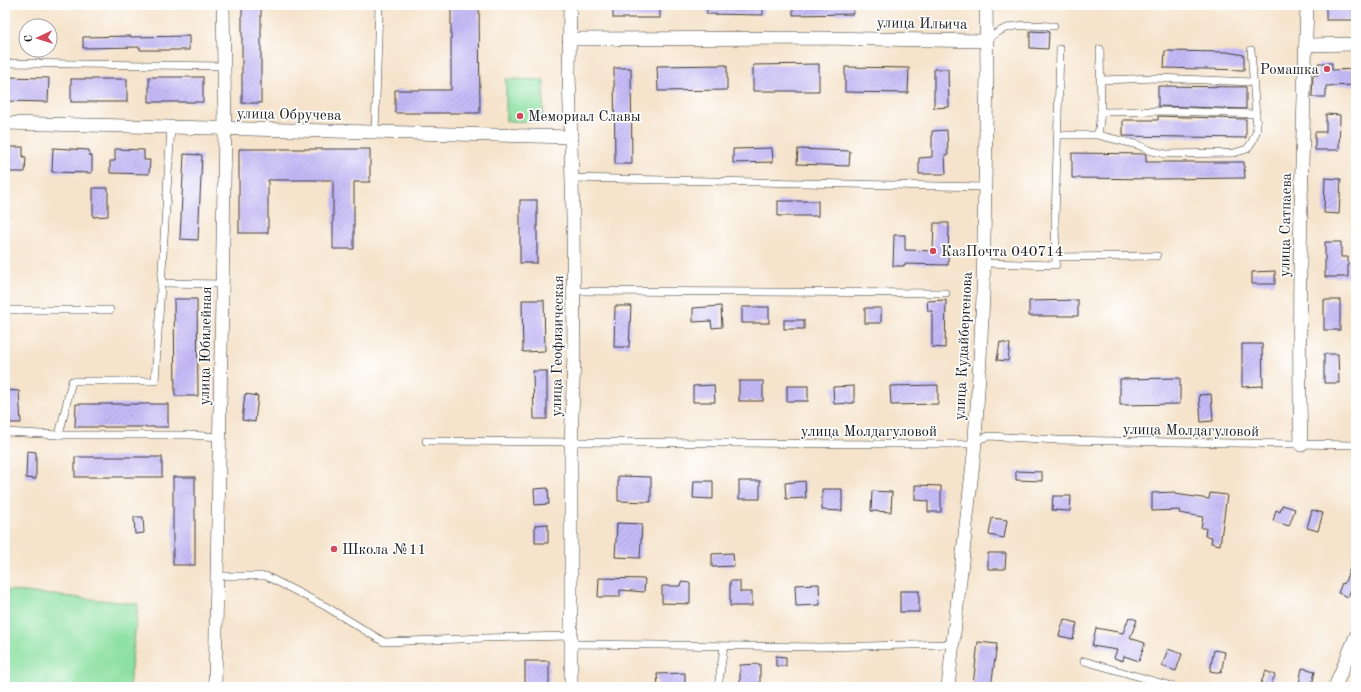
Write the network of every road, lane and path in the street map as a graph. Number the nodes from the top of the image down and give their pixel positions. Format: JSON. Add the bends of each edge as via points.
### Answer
{"nodes":[{"id":1,"x":223,"y":5,"type":"edge"},
{"id":2,"x":379,"y":5,"type":"edge"},
{"id":3,"x":570,"y":5,"type":"edge"},
{"id":4,"x":986,"y":5,"type":"edge"},
{"id":5,"x":1307,"y":5,"type":"edge"},
{"id":6,"x":1054,"y":26,"type":"dead end"},
{"id":7,"x":569,"y":39,"type":"junction"},
{"id":8,"x":986,"y":41,"type":"junction"},
{"id":9,"x":1356,"y":44,"type":"edge"},
{"id":10,"x":1306,"y":45,"type":"junction"},
{"id":11,"x":1060,"y":49,"type":"dead end"},
{"id":12,"x":1100,"y":49,"type":"dead end"},
{"id":13,"x":1251,"y":50,"type":"dead end"},
{"id":14,"x":5,"y":63,"type":"edge"},
{"id":15,"x":224,"y":66,"type":"junction"},
{"id":16,"x":1101,"y":80,"type":"junction"},
{"id":17,"x":1254,"y":82,"type":"junction"},
{"id":18,"x":1101,"y":112,"type":"junction"},
{"id":19,"x":1256,"y":114,"type":"junction"},
{"id":20,"x":5,"y":123,"type":"edge"},
{"id":21,"x":171,"y":128,"type":"junction"},
{"id":22,"x":225,"y":129,"type":"junction"},
{"id":23,"x":375,"y":132,"type":"junction"},
{"id":24,"x":1058,"y":135,"type":"junction"},
{"id":25,"x":1098,"y":135,"type":"junction"},
{"id":26,"x":571,"y":137,"type":"junction"},
{"id":27,"x":572,"y":178,"type":"junction"},
{"id":28,"x":984,"y":187,"type":"junction"},
{"id":29,"x":1157,"y":256,"type":"dead end"},
{"id":30,"x":1056,"y":257,"type":"junction"},
{"id":31,"x":983,"y":263,"type":"junction"},
{"id":32,"x":161,"y":283,"type":"junction"},
{"id":33,"x":222,"y":284,"type":"junction"},
{"id":34,"x":574,"y":291,"type":"junction"},
{"id":35,"x":946,"y":293,"type":"dead end"},
{"id":36,"x":5,"y":310,"type":"edge"},
{"id":37,"x":110,"y":310,"type":"dead end"},
{"id":38,"x":5,"y":432,"type":"edge"},
{"id":39,"x":59,"y":435,"type":"junction"},
{"id":40,"x":220,"y":437,"type":"junction"},
{"id":41,"x":426,"y":441,"type":"dead end"},
{"id":42,"x":571,"y":443,"type":"junction"},
{"id":43,"x":974,"y":444,"type":"junction"},
{"id":44,"x":1301,"y":445,"type":"junction"},
{"id":45,"x":1356,"y":445,"type":"edge"},
{"id":46,"x":217,"y":576,"type":"junction"},
{"id":47,"x":1356,"y":636,"type":"edge"},
{"id":48,"x":571,"y":640,"type":"junction"},
{"id":49,"x":953,"y":644,"type":"junction"},
{"id":50,"x":724,"y":647,"type":"junction"},
{"id":51,"x":1084,"y":661,"type":"dead end"},
{"id":52,"x":215,"y":687,"type":"edge"},
{"id":53,"x":571,"y":687,"type":"edge"},
{"id":54,"x":718,"y":687,"type":"edge"},
{"id":55,"x":948,"y":687,"type":"edge"},
{"id":56,"x":1175,"y":687,"type":"edge"},
{"id":57,"x":1335,"y":687,"type":"edge"}],
"edges":[{"from":1,"to":15,"type":"street","name":"улица Юбилейная"},
{"from":2,"to":23,"type":"lane"},
{"from":3,"to":7,"type":"street","name":"улица Геофизическая"},
{"from":4,"to":8,"type":"street","name":"улица Кудайбергенова"},
{"from":5,"to":10,"type":"street","name":"улица Сатпаева"},
{"from":6,"to":8,"type":"lane","via":[[1019,25],[1006,28]]},
{"from":7,"to":8,"type":"street","name":"улица Ильича","via":[[821,38]]},
{"from":7,"to":26,"type":"street","name":"улица Геофизическая"},
{"from":8,"to":28,"type":"street","name":"улица Кудайбергенова"},
{"from":9,"to":10,"type":"street"},
{"from":10,"to":44,"type":"street","name":"улица Сатпаева","via":[[1299,367]]},
{"from":11,"to":24,"type":"lane"},
{"from":12,"to":16,"type":"lane"},
{"from":13,"to":17,"type":"lane"},
{"from":14,"to":15,"type":"lane"},
{"from":15,"to":22,"type":"street","name":"улица Юбилейная"},
{"from":16,"to":17,"type":"lane","via":[[1157,78]]},
{"from":16,"to":18,"type":"lane"},
{"from":17,"to":19,"type":"lane"},
{"from":18,"to":19,"type":"lane"},
{"from":18,"to":25,"type":"lane"},
{"from":19,"to":25,"type":"lane","via":[[1257,130],[1252,142],[1248,149],[1234,153],[1166,154]]},
{"from":20,"to":21,"type":"street","name":"улица Обручева"},
{"from":21,"to":22,"type":"street","name":"улица Обручева"},
{"from":21,"to":32,"type":"lane"},
{"from":22,"to":23,"type":"street","name":"улица Обручева"},
{"from":22,"to":33,"type":"street","name":"улица Юбилейная"},
{"from":23,"to":26,"type":"street","name":"улица Обручева"},
{"from":24,"to":25,"type":"lane"},
{"from":24,"to":30,"type":"lane"},
{"from":26,"to":27,"type":"street","name":"улица Геофизическая"},
{"from":27,"to":28,"type":"lane"},
{"from":27,"to":34,"type":"street","name":"улица Геофизическая"},
{"from":28,"to":31,"type":"street","name":"улица Кудайбергенова"},
{"from":29,"to":30,"type":"lane"},
{"from":30,"to":31,"type":"lane","via":[[1056,265]]},
{"from":31,"to":43,"type":"street","name":"улица Кудайбергенова"},
{"from":32,"to":33,"type":"lane"},
{"from":32,"to":39,"type":"lane","via":[[155,381],[72,381]]},
{"from":33,"to":40,"type":"street","name":"улица Юбилейная"},
{"from":34,"to":35,"type":"lane"},
{"from":34,"to":42,"type":"street","name":"улица Геофизическая"},
{"from":36,"to":37,"type":"lane"},
{"from":38,"to":39,"type":"lane"},
{"from":39,"to":40,"type":"lane"},
{"from":40,"to":46,"type":"street","name":"улица Юбилейная"},
{"from":41,"to":42,"type":"lane","name":"улица Молдагуловой"},
{"from":42,"to":43,"type":"lane","name":"улица Молдагуловой"},
{"from":42,"to":48,"type":"street","name":"улица Геофизическая"},
{"from":43,"to":44,"type":"lane","name":"улица Молдагуловой","via":[[989,436],[1057,440]]},
{"from":43,"to":49,"type":"street","name":"улица Кудайбергенова"},
{"from":44,"to":45,"type":"lane","name":"улица Молдагуловой"},
{"from":46,"to":48,"type":"lane","via":[[266,576],[326,606],[384,642],[485,638]]},
{"from":46,"to":52,"type":"street","name":"улица Юбилейная"},
{"from":47,"to":57,"type":"street"},
{"from":48,"to":50,"type":"lane"},
{"from":48,"to":53,"type":"street","name":"улица Геофизическая"},
{"from":49,"to":50,"type":"lane","via":[[822,648]]},
{"from":49,"to":55,"type":"street","name":"улица Кудайбергенова"},
{"from":50,"to":54,"type":"lane"},
{"from":51,"to":56,"type":"lane"}]}
